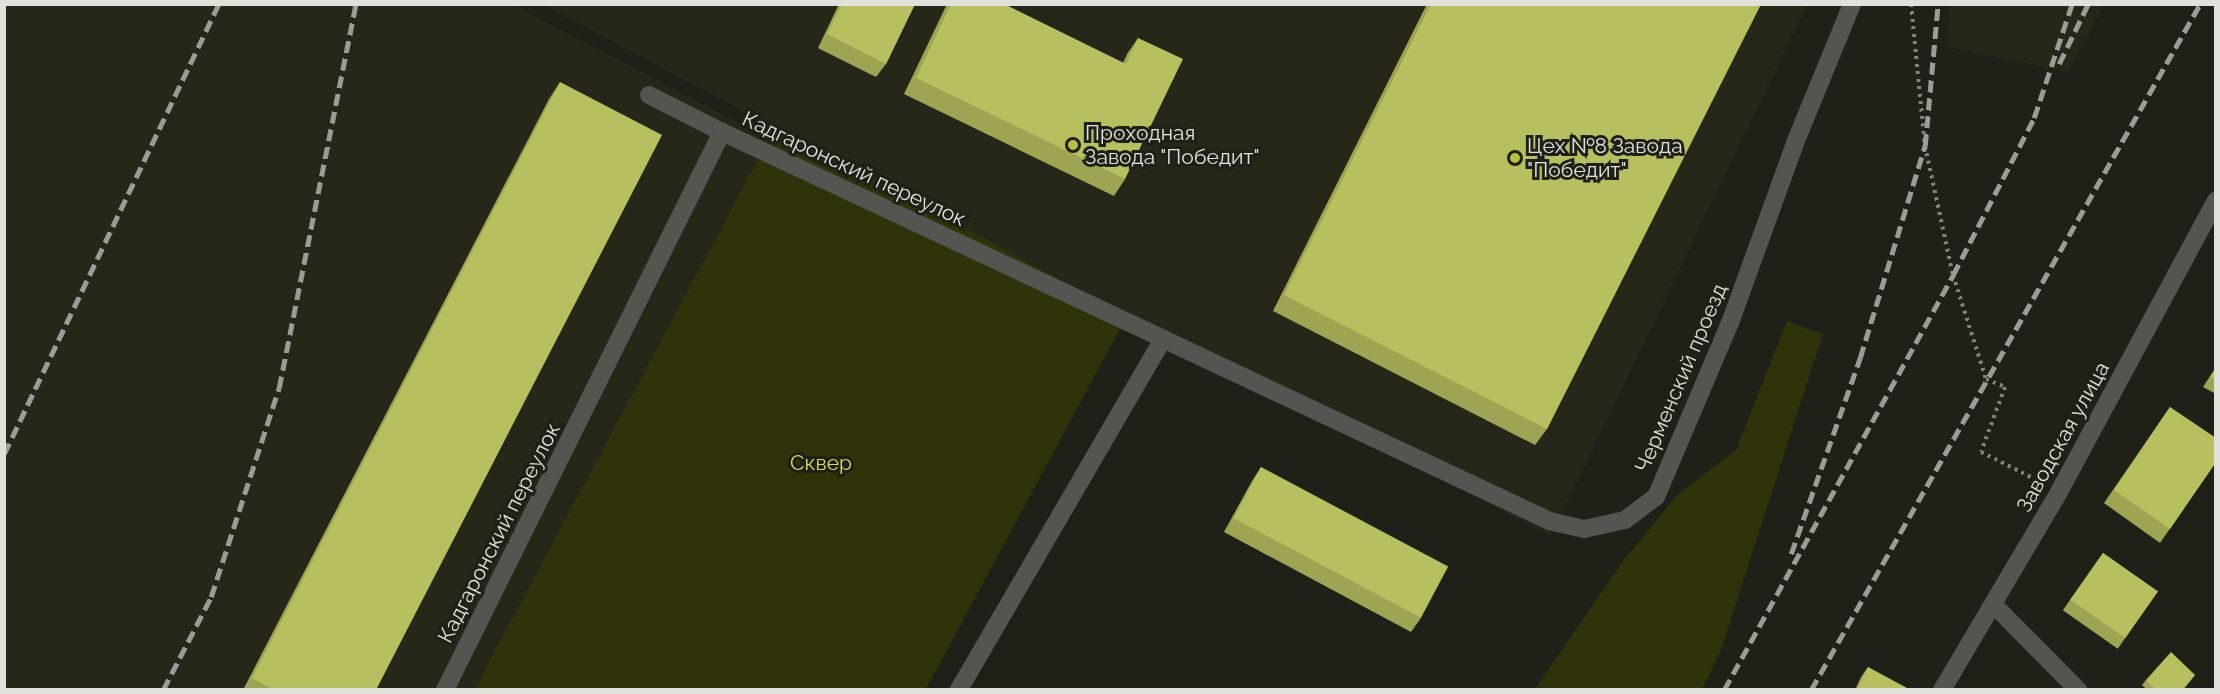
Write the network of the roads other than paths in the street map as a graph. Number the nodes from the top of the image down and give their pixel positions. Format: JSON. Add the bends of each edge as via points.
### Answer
{"nodes":[{"id":1,"x":1852,"y":4,"type":"edge"},
{"id":2,"x":649,"y":95,"type":"dead end"},
{"id":3,"x":722,"y":132,"type":"junction"},
{"id":4,"x":2216,"y":201,"type":"edge"},
{"id":5,"x":1164,"y":339,"type":"junction"},
{"id":6,"x":1994,"y":605,"type":"junction"},
{"id":7,"x":445,"y":690,"type":"edge"},
{"id":8,"x":959,"y":690,"type":"edge"},
{"id":9,"x":1942,"y":690,"type":"edge"},
{"id":10,"x":2078,"y":690,"type":"edge"}],
"edges":[{"from":1,"to":5,"type":"street","name":"Черменский проезд","via":[[1795,143],[1730,323],[1656,497],[1625,520],[1584,529],[1549,521]]},
{"from":2,"to":3,"type":"street"},
{"from":3,"to":5,"type":"street","name":"Кадгаронский переулок"},
{"from":3,"to":7,"type":"street","name":"Кадгаронский переулок"},
{"from":4,"to":6,"type":"street","name":"Заводская улица"},
{"from":5,"to":8,"type":"street"},
{"from":6,"to":9,"type":"street","name":"Заводская улица"},
{"from":6,"to":10,"type":"street"}]}
